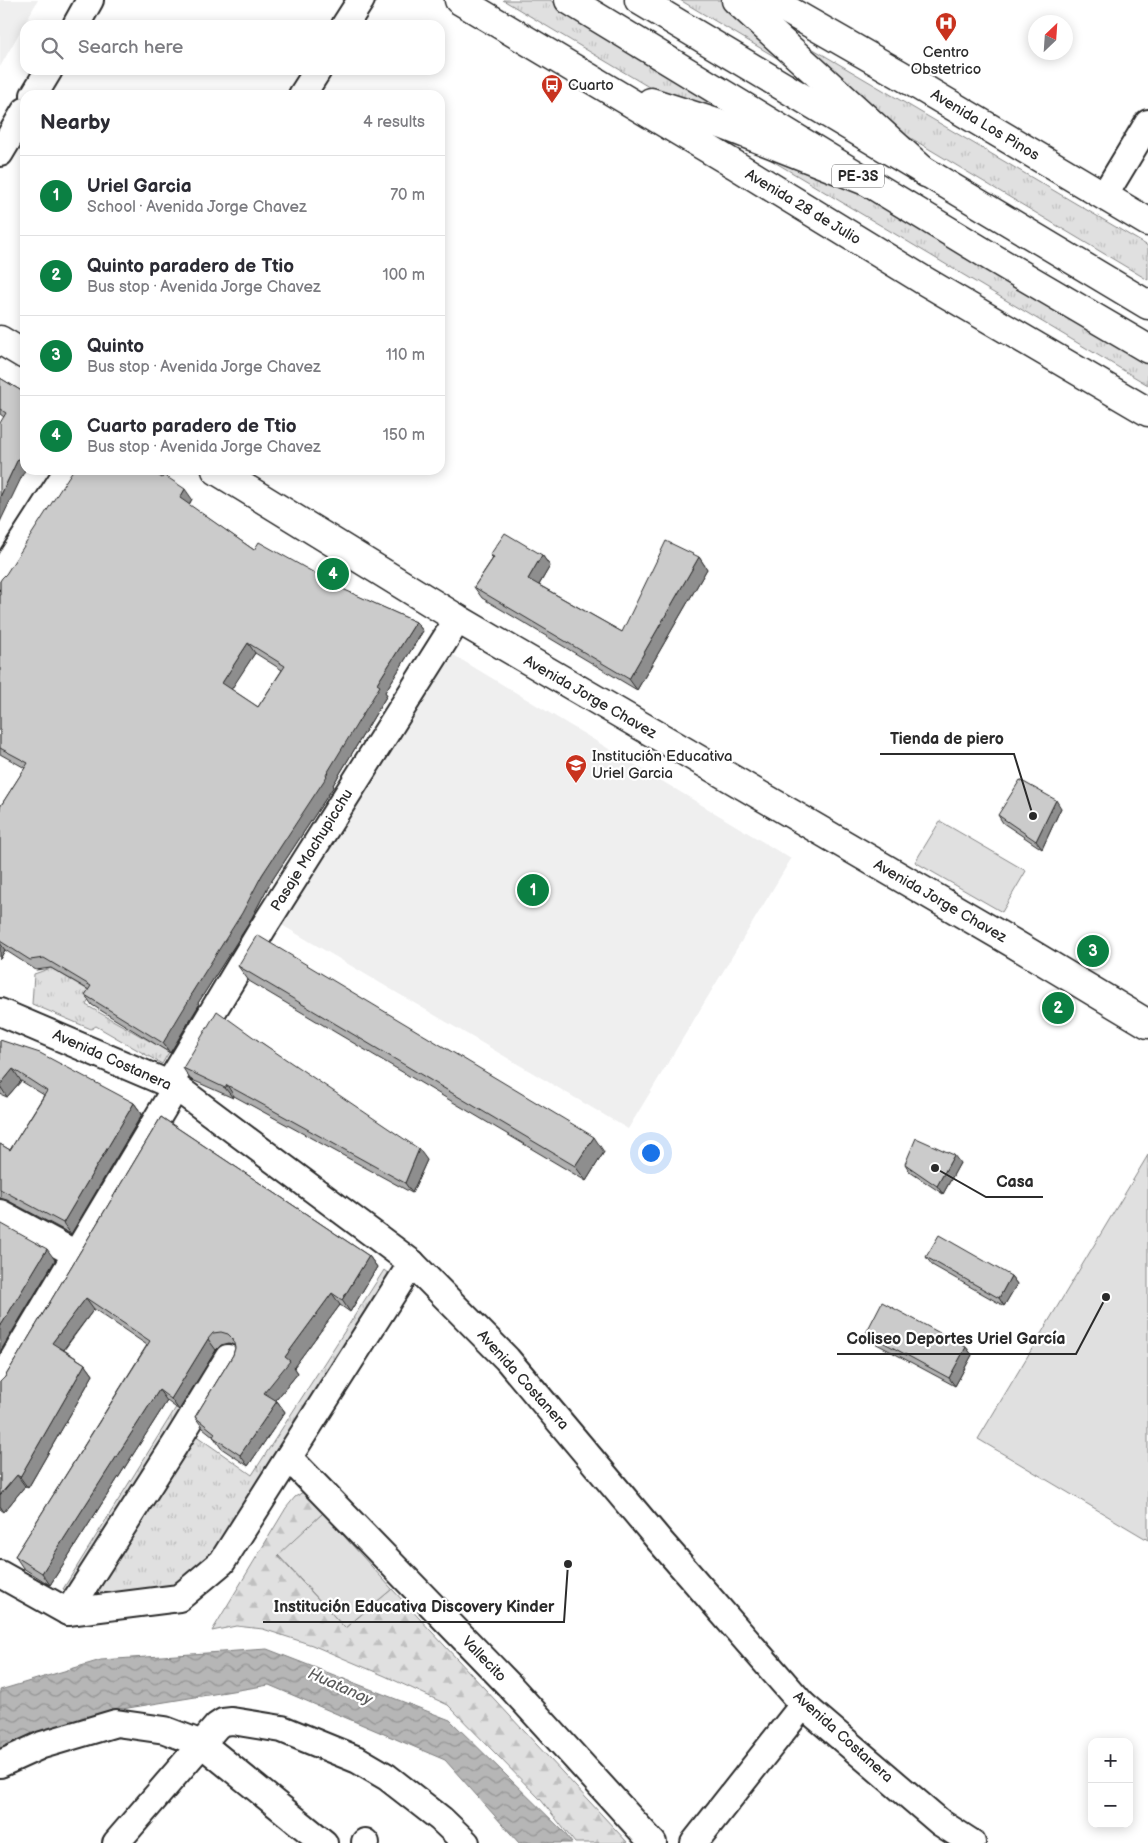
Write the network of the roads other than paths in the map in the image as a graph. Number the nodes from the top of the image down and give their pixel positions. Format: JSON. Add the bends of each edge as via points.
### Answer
{"nodes":[{"id":1,"x":90,"y":0,"type":"edge"},
{"id":2,"x":361,"y":0,"type":"edge"},
{"id":3,"x":459,"y":0,"type":"edge"},
{"id":4,"x":477,"y":0,"type":"edge"},
{"id":5,"x":569,"y":0,"type":"edge"},
{"id":6,"x":639,"y":0,"type":"edge"},
{"id":7,"x":736,"y":0,"type":"edge"},
{"id":8,"x":770,"y":0,"type":"edge"},
{"id":9,"x":79,"y":20,"type":"edge"},
{"id":10,"x":349,"y":20,"type":"edge"},
{"id":11,"x":513,"y":32,"type":"junction"},
{"id":12,"x":46,"y":75,"type":"edge"},
{"id":13,"x":315,"y":75,"type":"edge"},
{"id":14,"x":600,"y":84,"type":"junction"},
{"id":15,"x":37,"y":90,"type":"edge"},
{"id":16,"x":305,"y":90,"type":"edge"},
{"id":17,"x":20,"y":119,"type":"edge"},
{"id":18,"x":1148,"y":123,"type":"edge"},
{"id":19,"x":0,"y":153,"type":"edge"},
{"id":20,"x":926,"y":173,"type":"junction"},
{"id":21,"x":866,"y":181,"type":"junction"},
{"id":22,"x":1104,"y":196,"type":"junction"},
{"id":23,"x":1148,"y":222,"type":"edge"},
{"id":24,"x":1148,"y":305,"type":"edge"},
{"id":25,"x":0,"y":340,"type":"edge"},
{"id":26,"x":1148,"y":349,"type":"edge"},
{"id":27,"x":20,"y":352,"type":"edge"},
{"id":28,"x":1148,"y":412,"type":"edge"},
{"id":29,"x":65,"y":475,"type":"edge"},
{"id":30,"x":224,"y":475,"type":"edge"},
{"id":31,"x":0,"y":576,"type":"edge"},
{"id":32,"x":458,"y":619,"type":"junction"},
{"id":33,"x":0,"y":1012,"type":"edge"},
{"id":34,"x":1148,"y":1024,"type":"edge"},
{"id":35,"x":173,"y":1086,"type":"junction"},
{"id":36,"x":0,"y":1213,"type":"edge"},
{"id":37,"x":76,"y":1254,"type":"junction"},
{"id":38,"x":412,"y":1263,"type":"junction"},
{"id":39,"x":228,"y":1358,"type":"dead end"},
{"id":40,"x":0,"y":1381,"type":"edge"},
{"id":41,"x":289,"y":1458,"type":"junction"},
{"id":42,"x":0,"y":1574,"type":"edge"},
{"id":43,"x":68,"y":1612,"type":"junction"},
{"id":44,"x":803,"y":1705,"type":"junction"},
{"id":45,"x":202,"y":1744,"type":"junction"},
{"id":46,"x":0,"y":1764,"type":"edge"},
{"id":47,"x":116,"y":1843,"type":"edge"},
{"id":48,"x":324,"y":1843,"type":"edge"},
{"id":49,"x":466,"y":1843,"type":"edge"},
{"id":50,"x":653,"y":1843,"type":"edge"},
{"id":51,"x":694,"y":1843,"type":"edge"},
{"id":52,"x":972,"y":1843,"type":"edge"}],
"edges":[{"from":1,"to":9,"type":"street"},
{"from":2,"to":10,"type":"street"},
{"from":3,"to":11,"type":"main road","name":"Avenida 28 de Julio"},
{"from":4,"to":11,"type":"main road"},
{"from":5,"to":21,"type":"main road","number":"PE-3S"},
{"from":6,"to":20,"type":"main road","number":"PE-3S"},
{"from":7,"to":20,"type":"main road"},
{"from":8,"to":22,"type":"main road","name":"Avenida Los Pinos"},
{"from":11,"to":14,"type":"main road","name":"Avenida 28 de Julio"},
{"from":12,"to":15,"type":"street"},
{"from":13,"to":16,"type":"street"},
{"from":14,"to":21,"type":"main road","via":[[726,126]]},
{"from":14,"to":28,"type":"main road","name":"Avenida 28 de Julio"},
{"from":17,"to":19,"type":"street"},
{"from":18,"to":22,"type":"street"},
{"from":20,"to":24,"type":"main road","number":"PE-3S"},
{"from":21,"to":26,"type":"main road","number":"PE-3S"},
{"from":22,"to":23,"type":"main road","name":"Avenida Los Pinos"},
{"from":25,"to":27,"type":"main road"},
{"from":29,"to":31,"type":"street"},
{"from":30,"to":32,"type":"main road","name":"Avenida Jorge Chavez"},
{"from":32,"to":34,"type":"main road","name":"Avenida Jorge Chavez"},
{"from":32,"to":35,"type":"street","name":"Pasaje Machupicchu","via":[[263,928]]},
{"from":33,"to":35,"type":"street","name":"Avenida Costanera"},
{"from":35,"to":37,"type":"street","name":"Pasaje Machupicchu"},
{"from":35,"to":38,"type":"street","name":"Avenida Costanera"},
{"from":36,"to":37,"type":"street"},
{"from":37,"to":40,"type":"street","name":"Pasaje Machupicchu"},
{"from":38,"to":41,"type":"street"},
{"from":38,"to":44,"type":"street","name":"Avenida Costanera","via":[[507,1359]]},
{"from":39,"to":43,"type":"street"},
{"from":41,"to":43,"type":"street","via":[[222,1562],[179,1598]]},
{"from":41,"to":50,"type":"street","name":"Vallecito","via":[[509,1685]]},
{"from":42,"to":43,"type":"street"},
{"from":44,"to":51,"type":"street"},
{"from":44,"to":52,"type":"street","name":"Avenida Costanera","via":[[941,1823]]},
{"from":45,"to":46,"type":"street","via":[[165,1730],[116,1722],[42,1745]]},
{"from":45,"to":47,"type":"street"},
{"from":45,"to":48,"type":"street"},
{"from":45,"to":49,"type":"street","via":[[223,1722],[282,1729],[358,1760],[387,1777],[442,1819]]}]}
